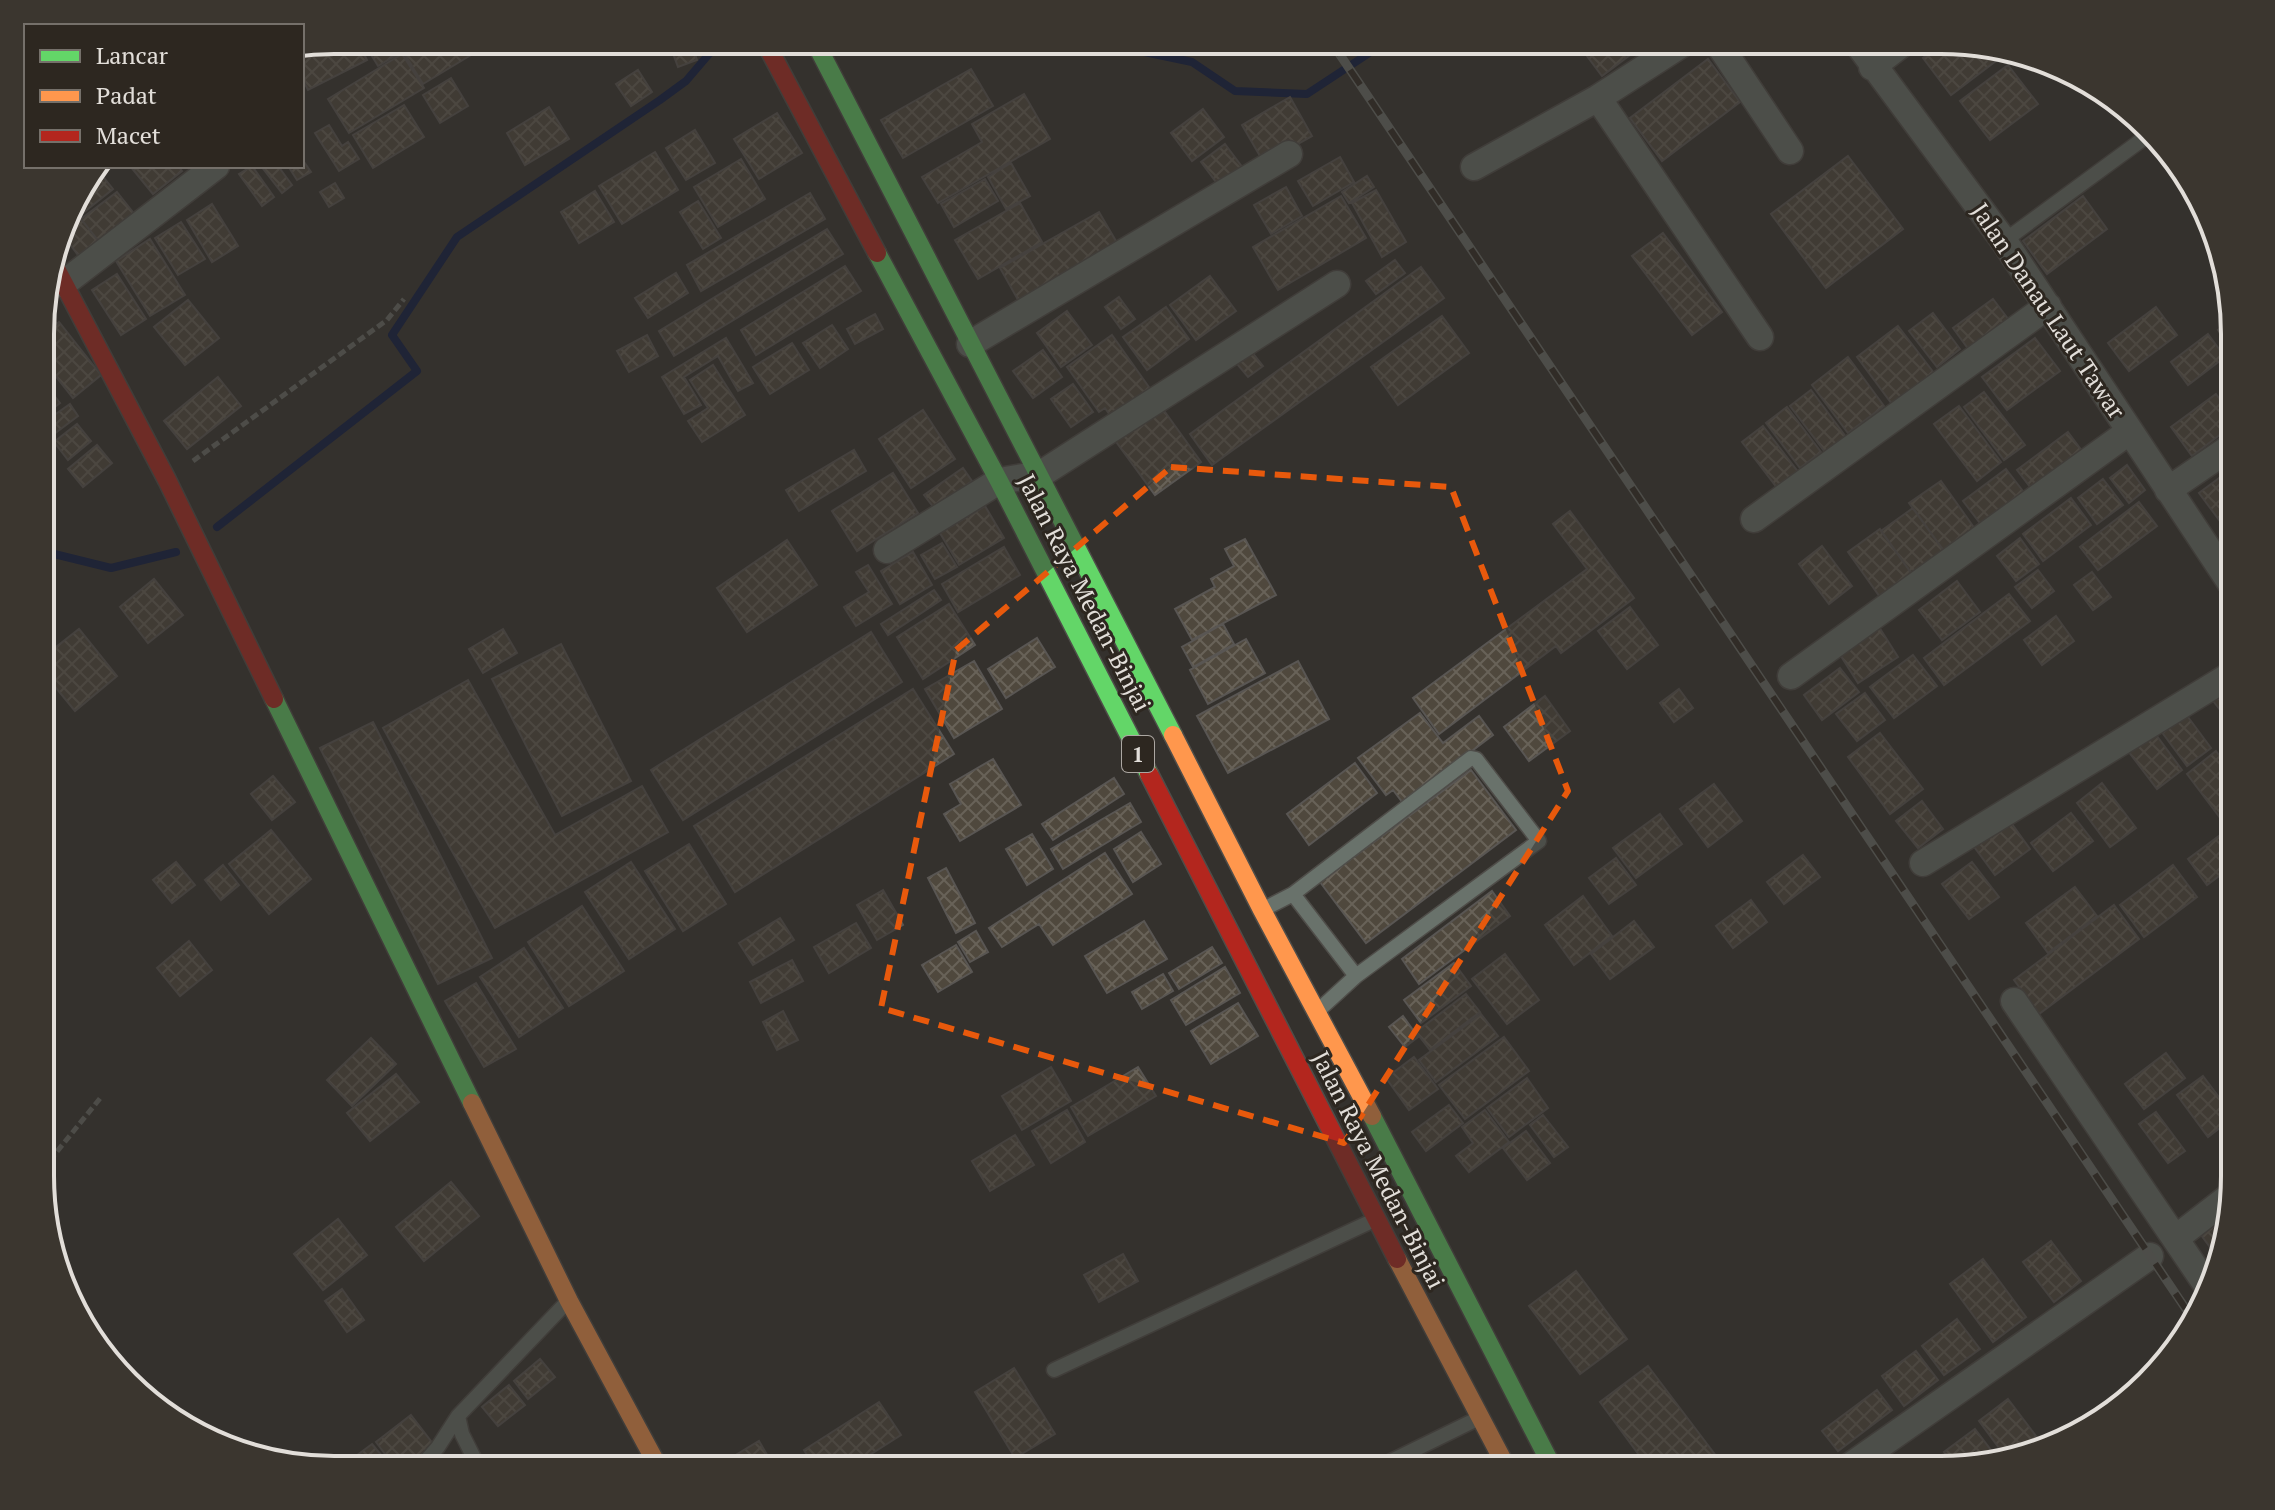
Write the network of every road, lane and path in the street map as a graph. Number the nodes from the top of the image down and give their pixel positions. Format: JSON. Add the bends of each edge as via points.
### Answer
{"nodes":[{"id":1,"x":1666,"y":54,"type":"edge"},
{"id":2,"x":1725,"y":54,"type":"edge"},
{"id":3,"x":1864,"y":54,"type":"edge"},
{"id":4,"x":1889,"y":54,"type":"edge"},
{"id":5,"x":772,"y":55,"type":"edge"},
{"id":6,"x":822,"y":55,"type":"edge"},
{"id":7,"x":1872,"y":67,"type":"junction"},
{"id":8,"x":1598,"y":98,"type":"junction"},
{"id":9,"x":2142,"y":140,"type":"edge"},
{"id":10,"x":1790,"y":151,"type":"dead end"},
{"id":11,"x":1289,"y":154,"type":"dead end"},
{"id":12,"x":1474,"y":167,"type":"dead end"},
{"id":13,"x":213,"y":168,"type":"edge"},
{"id":14,"x":2004,"y":241,"type":"junction"},
{"id":15,"x":62,"y":271,"type":"edge"},
{"id":16,"x":60,"y":277,"type":"edge"},
{"id":17,"x":1337,"y":284,"type":"dead end"},
{"id":18,"x":404,"y":299,"type":"dead end"},
{"id":19,"x":2048,"y":306,"type":"junction"},
{"id":20,"x":1760,"y":337,"type":"dead end"},
{"id":21,"x":970,"y":344,"type":"junction"},
{"id":22,"x":2130,"y":431,"type":"junction"},
{"id":23,"x":2220,"y":454,"type":"edge"},
{"id":24,"x":1041,"y":474,"type":"junction"},
{"id":25,"x":167,"y":480,"type":"junction"},
{"id":26,"x":999,"y":481,"type":"junction"},
{"id":27,"x":2168,"y":490,"type":"junction"},
{"id":28,"x":1754,"y":519,"type":"dead end"},
{"id":29,"x":887,"y":550,"type":"dead end"},
{"id":30,"x":2220,"y":564,"type":"edge"},
{"id":31,"x":1791,"y":676,"type":"dead end"},
{"id":32,"x":2220,"y":681,"type":"edge"},
{"id":33,"x":1923,"y":863,"type":"dead end"},
{"id":34,"x":1293,"y":894,"type":"junction"},
{"id":35,"x":1262,"y":910,"type":"junction"},
{"id":36,"x":1356,"y":976,"type":"junction"},
{"id":37,"x":2014,"y":1001,"type":"dead end"},
{"id":38,"x":1318,"y":1011,"type":"junction"},
{"id":39,"x":102,"y":1096,"type":"dead end"},
{"id":40,"x":54,"y":1155,"type":"edge"},
{"id":41,"x":2219,"y":1204,"type":"edge"},
{"id":42,"x":1376,"y":1219,"type":"junction"},
{"id":43,"x":2176,"y":1238,"type":"junction"},
{"id":44,"x":2150,"y":1256,"type":"dead end"},
{"id":45,"x":2202,"y":1278,"type":"edge"},
{"id":46,"x":569,"y":1301,"type":"junction"},
{"id":47,"x":1054,"y":1370,"type":"dead end"},
{"id":48,"x":458,"y":1416,"type":"junction"},
{"id":49,"x":1481,"y":1417,"type":"junction"},
{"id":50,"x":1403,"y":1455,"type":"edge"},
{"id":51,"x":1501,"y":1455,"type":"edge"},
{"id":52,"x":1546,"y":1455,"type":"edge"},
{"id":53,"x":1866,"y":1455,"type":"edge"},
{"id":54,"x":430,"y":1456,"type":"edge"},
{"id":55,"x":473,"y":1456,"type":"edge"},
{"id":56,"x":652,"y":1456,"type":"edge"}],
"edges":[{"from":1,"to":8,"type":"street"},
{"from":2,"to":10,"type":"street"},
{"from":3,"to":7,"type":"street","name":"Jalan Danau Laut Tawar"},
{"from":4,"to":7,"type":"street"},
{"from":5,"to":26,"type":"main road","name":"Jalan Raya Medan-Binjai","number":"1"},
{"from":6,"to":21,"type":"main road","name":"Jalan Raya Medan-Binjai","number":"1"},
{"from":7,"to":14,"type":"street","name":"Jalan Danau Laut Tawar"},
{"from":8,"to":12,"type":"street"},
{"from":8,"to":20,"type":"street"},
{"from":9,"to":14,"type":"lane"},
{"from":11,"to":21,"type":"street"},
{"from":13,"to":15,"type":"street"},
{"from":14,"to":19,"type":"street","name":"Jalan Danau Laut Tawar"},
{"from":16,"to":25,"type":"main road"},
{"from":17,"to":24,"type":"street"},
{"from":18,"to":25,"type":"path","via":[[387,320]]},
{"from":19,"to":22,"type":"street","name":"Jalan Danau Laut Tawar"},
{"from":19,"to":28,"type":"street"},
{"from":21,"to":24,"type":"main road","name":"Jalan Raya Medan-Binjai","number":"1"},
{"from":22,"to":27,"type":"street","name":"Jalan Danau Laut Tawar"},
{"from":22,"to":31,"type":"street"},
{"from":23,"to":27,"type":"street"},
{"from":24,"to":26,"type":"street"},
{"from":24,"to":35,"type":"main road","name":"Jalan Raya Medan-Binjai","number":"1"},
{"from":25,"to":46,"type":"main road"},
{"from":26,"to":29,"type":"street"},
{"from":26,"to":42,"type":"main road","name":"Jalan Raya Medan-Binjai","number":"1"},
{"from":27,"to":30,"type":"street","name":"Jalan Danau Laut Tawar"},
{"from":32,"to":33,"type":"street"},
{"from":34,"to":35,"type":"lane"},
{"from":34,"to":36,"type":"lane"},
{"from":34,"to":36,"type":"lane","via":[[1471,758],[1539,841]]},
{"from":35,"to":38,"type":"main road","name":"Jalan Raya Medan-Binjai","number":"1"},
{"from":36,"to":38,"type":"lane"},
{"from":37,"to":43,"type":"street"},
{"from":38,"to":52,"type":"main road","name":"Jalan Raya Medan-Binjai","number":"1"},
{"from":39,"to":40,"type":"path"},
{"from":41,"to":43,"type":"street"},
{"from":42,"to":47,"type":"lane"},
{"from":42,"to":49,"type":"main road","name":"Jalan Raya Medan-Binjai","number":"1"},
{"from":43,"to":45,"type":"street"},
{"from":44,"to":53,"type":"street"},
{"from":46,"to":48,"type":"lane"},
{"from":46,"to":56,"type":"main road"},
{"from":48,"to":54,"type":"lane"},
{"from":48,"to":55,"type":"lane"},
{"from":49,"to":50,"type":"lane"},
{"from":49,"to":51,"type":"main road","name":"Jalan Raya Medan-Binjai","number":"1"}]}
